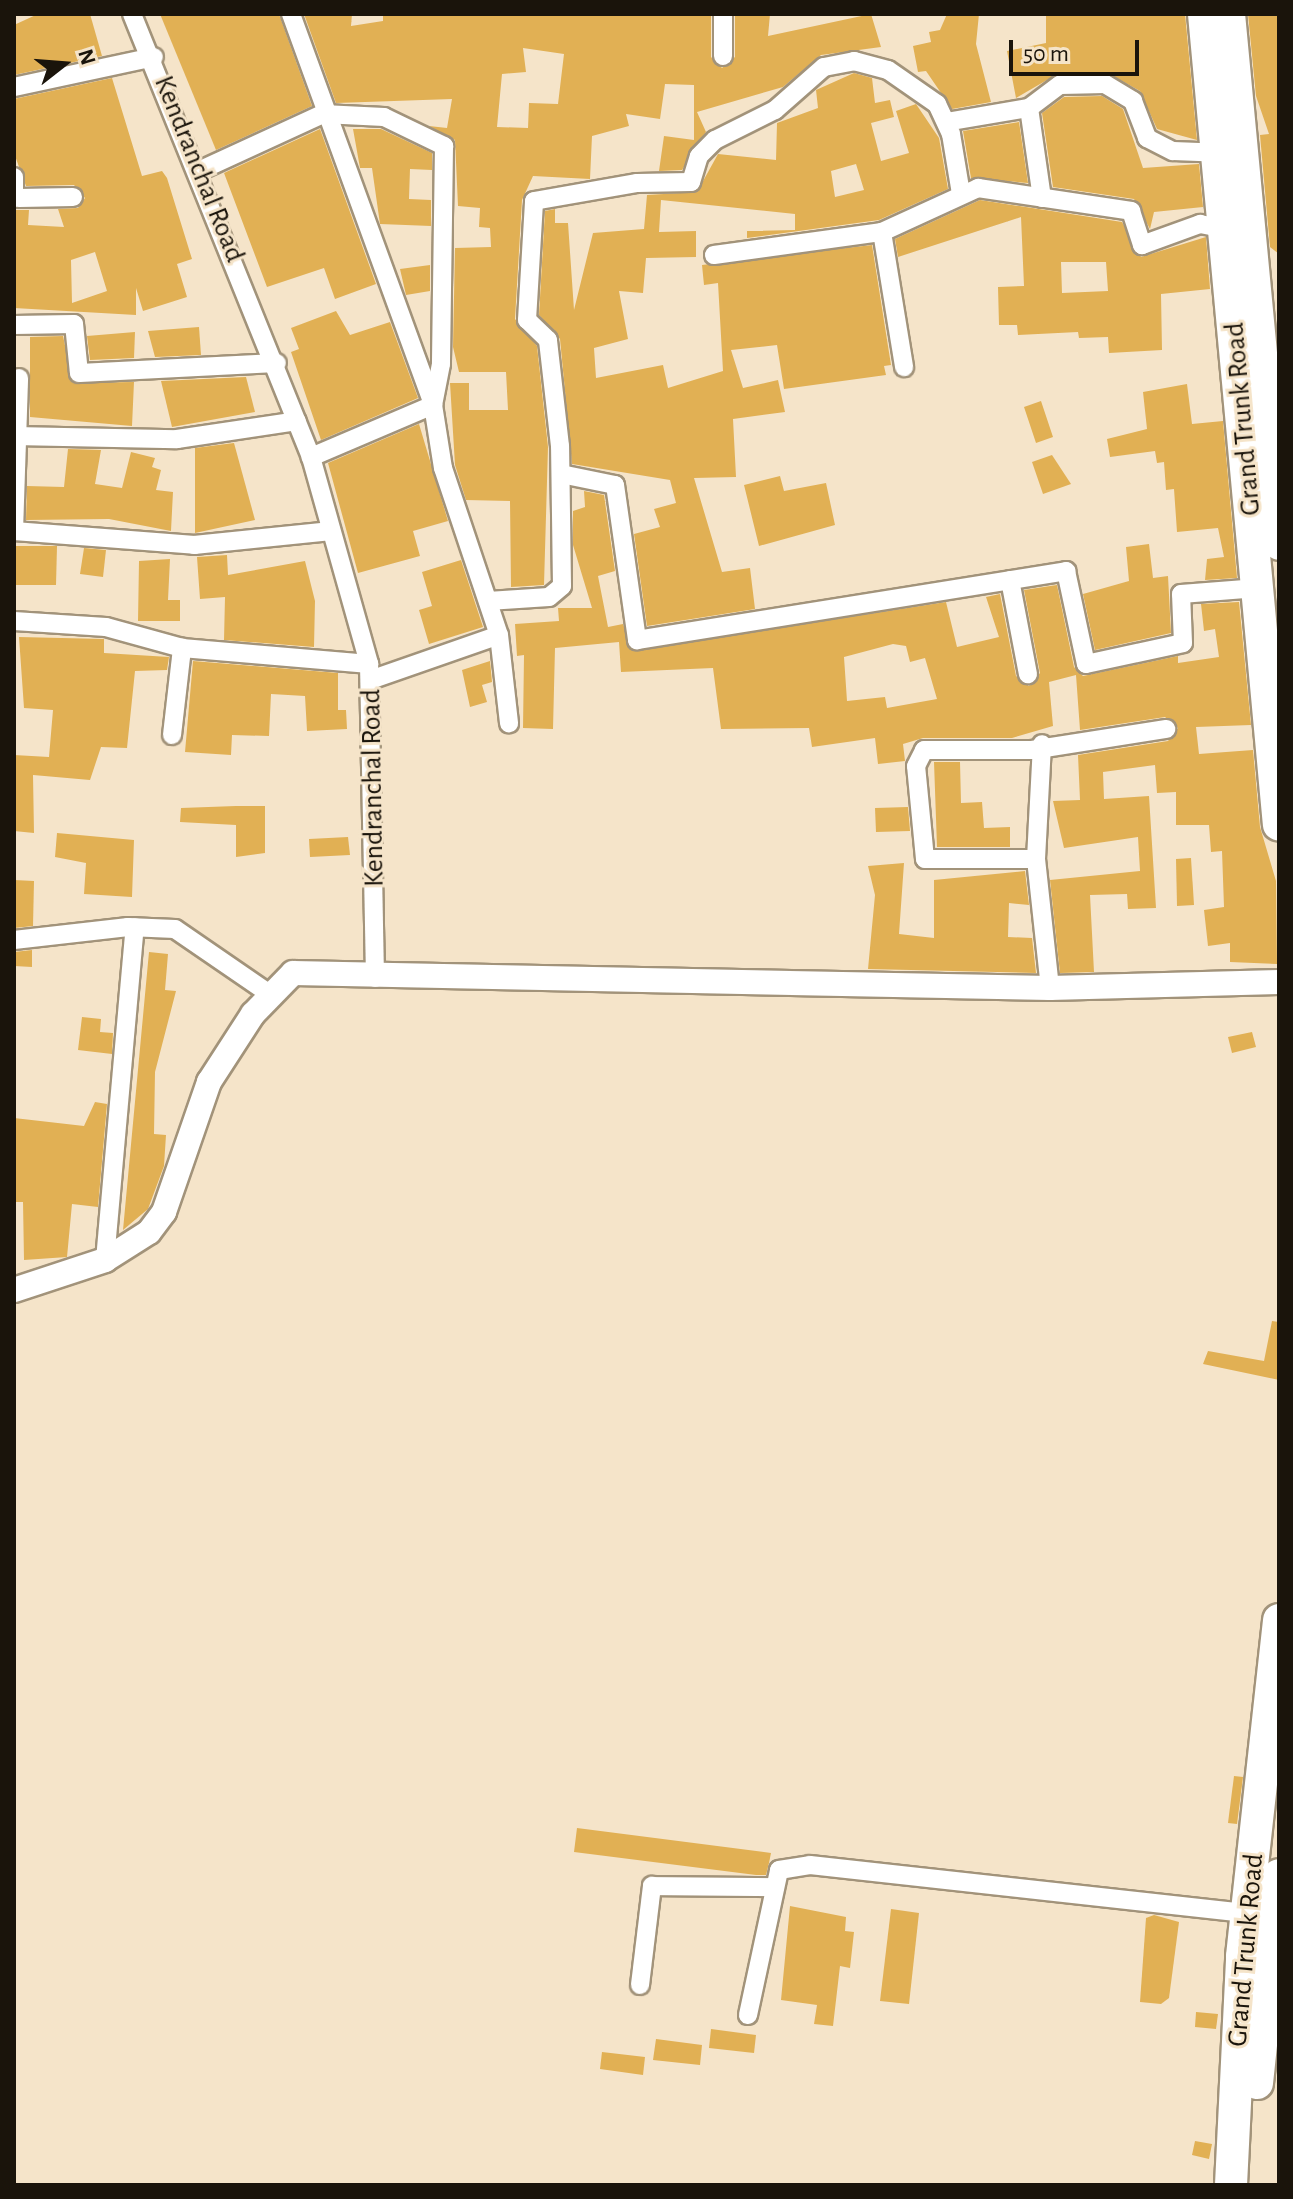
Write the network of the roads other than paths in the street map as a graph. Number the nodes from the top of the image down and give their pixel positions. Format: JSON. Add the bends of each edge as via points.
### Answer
{"nodes":[{"id":1,"x":291,"y":14,"type":"edge"},
{"id":2,"x":723,"y":14,"type":"edge"},
{"id":3,"x":1204,"y":14,"type":"edge"},
{"id":4,"x":1229,"y":14,"type":"edge"},
{"id":5,"x":139,"y":16,"type":"edge"},
{"id":6,"x":723,"y":56,"type":"dead end"},
{"id":7,"x":154,"y":57,"type":"junction"},
{"id":8,"x":14,"y":87,"type":"edge"},
{"id":9,"x":1029,"y":108,"type":"junction"},
{"id":10,"x":323,"y":114,"type":"junction"},
{"id":11,"x":946,"y":122,"type":"junction"},
{"id":12,"x":1230,"y":153,"type":"junction"},
{"id":13,"x":201,"y":170,"type":"junction"},
{"id":14,"x":14,"y":177,"type":"edge"},
{"id":15,"x":961,"y":194,"type":"junction"},
{"id":16,"x":73,"y":197,"type":"dead end"},
{"id":17,"x":17,"y":198,"type":"edge"},
{"id":18,"x":1042,"y":198,"type":"junction"},
{"id":19,"x":882,"y":232,"type":"junction"},
{"id":20,"x":1227,"y":241,"type":"junction"},
{"id":21,"x":714,"y":255,"type":"dead end"},
{"id":22,"x":14,"y":325,"type":"edge"},
{"id":23,"x":277,"y":363,"type":"junction"},
{"id":24,"x":904,"y":367,"type":"dead end"},
{"id":25,"x":19,"y":378,"type":"dead end"},
{"id":26,"x":1273,"y":401,"type":"edge"},
{"id":27,"x":433,"y":405,"type":"junction"},
{"id":28,"x":297,"y":421,"type":"junction"},
{"id":29,"x":15,"y":436,"type":"edge"},
{"id":30,"x":311,"y":457,"type":"junction"},
{"id":31,"x":561,"y":474,"type":"junction"},
{"id":32,"x":14,"y":531,"type":"edge"},
{"id":33,"x":331,"y":531,"type":"junction"},
{"id":34,"x":1279,"y":544,"type":"edge"},
{"id":35,"x":1010,"y":580,"type":"junction"},
{"id":36,"x":1258,"y":588,"type":"junction"},
{"id":37,"x":488,"y":601,"type":"junction"},
{"id":38,"x":14,"y":621,"type":"edge"},
{"id":39,"x":499,"y":635,"type":"junction"},
{"id":40,"x":182,"y":648,"type":"junction"},
{"id":41,"x":371,"y":671,"type":"junction"},
{"id":42,"x":1028,"y":674,"type":"dead end"},
{"id":43,"x":509,"y":723,"type":"dead end"},
{"id":44,"x":1166,"y":729,"type":"dead end"},
{"id":45,"x":172,"y":735,"type":"dead end"},
{"id":46,"x":1042,"y":744,"type":"junction"},
{"id":47,"x":1279,"y":825,"type":"edge"},
{"id":48,"x":1036,"y":859,"type":"junction"},
{"id":49,"x":135,"y":927,"type":"junction"},
{"id":50,"x":14,"y":940,"type":"edge"},
{"id":51,"x":375,"y":978,"type":"junction"},
{"id":52,"x":1279,"y":982,"type":"edge"},
{"id":53,"x":1050,"y":988,"type":"junction"},
{"id":54,"x":271,"y":995,"type":"junction"},
{"id":55,"x":105,"y":1260,"type":"junction"},
{"id":56,"x":14,"y":1290,"type":"edge"},
{"id":57,"x":1279,"y":1620,"type":"edge"},
{"id":58,"x":1279,"y":1875,"type":"edge"},
{"id":59,"x":775,"y":1887,"type":"junction"},
{"id":60,"x":1247,"y":1913,"type":"junction"},
{"id":61,"x":640,"y":1985,"type":"dead end"},
{"id":62,"x":748,"y":2015,"type":"dead end"},
{"id":63,"x":1231,"y":2185,"type":"edge"},
{"id":64,"x":1249,"y":2185,"type":"edge"}],
"edges":[{"from":1,"to":10,"type":"street"},
{"from":2,"to":6,"type":"street"},
{"from":3,"to":12,"type":"highway","name":"Grand Trunk Road"},
{"from":4,"to":12,"type":"highway","name":"Grand Trunk Road"},
{"from":5,"to":7,"type":"street","name":"Kendranchal Road"},
{"from":7,"to":8,"type":"street"},
{"from":7,"to":13,"type":"street","name":"Kendranchal Road"},
{"from":9,"to":11,"type":"street"},
{"from":9,"to":12,"type":"street","via":[[1060,85],[1105,84],[1133,101],[1147,138],[1173,151]]},
{"from":9,"to":18,"type":"street"},
{"from":10,"to":13,"type":"street"},
{"from":10,"to":27,"type":"street"},
{"from":10,"to":27,"type":"street","via":[[384,117],[444,146],[441,364]]},
{"from":11,"to":15,"type":"street"},
{"from":11,"to":31,"type":"street","via":[[923,88],[888,70],[839,64],[715,140],[699,156],[691,182],[637,183],[534,201],[527,320],[548,340]]},
{"from":12,"to":20,"type":"highway","name":"Grand Trunk Road"},
{"from":12,"to":26,"type":"highway","name":"Grand Trunk Road"},
{"from":13,"to":23,"type":"street","name":"Kendranchal Road"},
{"from":14,"to":17,"type":"street"},
{"from":15,"to":18,"type":"street","via":[[978,188]]},
{"from":15,"to":19,"type":"street"},
{"from":16,"to":17,"type":"street"},
{"from":18,"to":20,"type":"street","via":[[1131,211],[1142,245],[1200,224],[1220,228]]},
{"from":19,"to":21,"type":"street"},
{"from":19,"to":24,"type":"street"},
{"from":20,"to":36,"type":"highway","name":"Grand Trunk Road"},
{"from":22,"to":23,"type":"street","via":[[74,324],[79,373]]},
{"from":23,"to":28,"type":"street","name":"Kendranchal Road"},
{"from":25,"to":29,"type":"street"},
{"from":26,"to":34,"type":"highway","name":"Grand Trunk Road"},
{"from":27,"to":30,"type":"street"},
{"from":27,"to":37,"type":"street","via":[[443,468]]},
{"from":28,"to":29,"type":"street","via":[[177,439]]},
{"from":28,"to":30,"type":"street","name":"Kendranchal Road"},
{"from":29,"to":32,"type":"street"},
{"from":30,"to":33,"type":"street","name":"Kendranchal Road"},
{"from":31,"to":35,"type":"street","via":[[615,485],[637,640]]},
{"from":31,"to":37,"type":"street","via":[[562,586],[549,597]]},
{"from":32,"to":33,"type":"street","via":[[194,545]]},
{"from":33,"to":41,"type":"street","name":"Kendranchal Road"},
{"from":35,"to":36,"type":"street","via":[[1066,571],[1086,664],[1183,643],[1181,594]]},
{"from":35,"to":42,"type":"street"},
{"from":36,"to":47,"type":"highway","name":"Grand Trunk Road"},
{"from":37,"to":39,"type":"street"},
{"from":38,"to":40,"type":"street","via":[[106,627]]},
{"from":39,"to":41,"type":"street"},
{"from":39,"to":43,"type":"street"},
{"from":40,"to":41,"type":"street"},
{"from":40,"to":45,"type":"street"},
{"from":41,"to":51,"type":"street","name":"Kendranchal Road"},
{"from":44,"to":46,"type":"street"},
{"from":46,"to":48,"type":"street"},
{"from":46,"to":48,"type":"street","via":[[924,750],[916,766],[925,859]]},
{"from":48,"to":53,"type":"street"},
{"from":49,"to":50,"type":"street"},
{"from":49,"to":54,"type":"street","via":[[175,929]]},
{"from":49,"to":55,"type":"street"},
{"from":51,"to":53,"type":"street","via":[[429,970],[660,984]]},
{"from":51,"to":54,"type":"street","via":[[293,973]]},
{"from":52,"to":53,"type":"street"},
{"from":54,"to":55,"type":"street","via":[[209,1082],[164,1212],[149,1232]]},
{"from":55,"to":56,"type":"street"},
{"from":57,"to":60,"type":"highway","name":"Grand Trunk Road"},
{"from":58,"to":64,"type":"highway","name":"Grand Trunk Road"},
{"from":59,"to":60,"type":"street","via":[[779,1870],[810,1865]]},
{"from":59,"to":61,"type":"street","via":[[652,1886]]},
{"from":59,"to":62,"type":"street"},
{"from":60,"to":63,"type":"highway","name":"Grand Trunk Road"}]}
